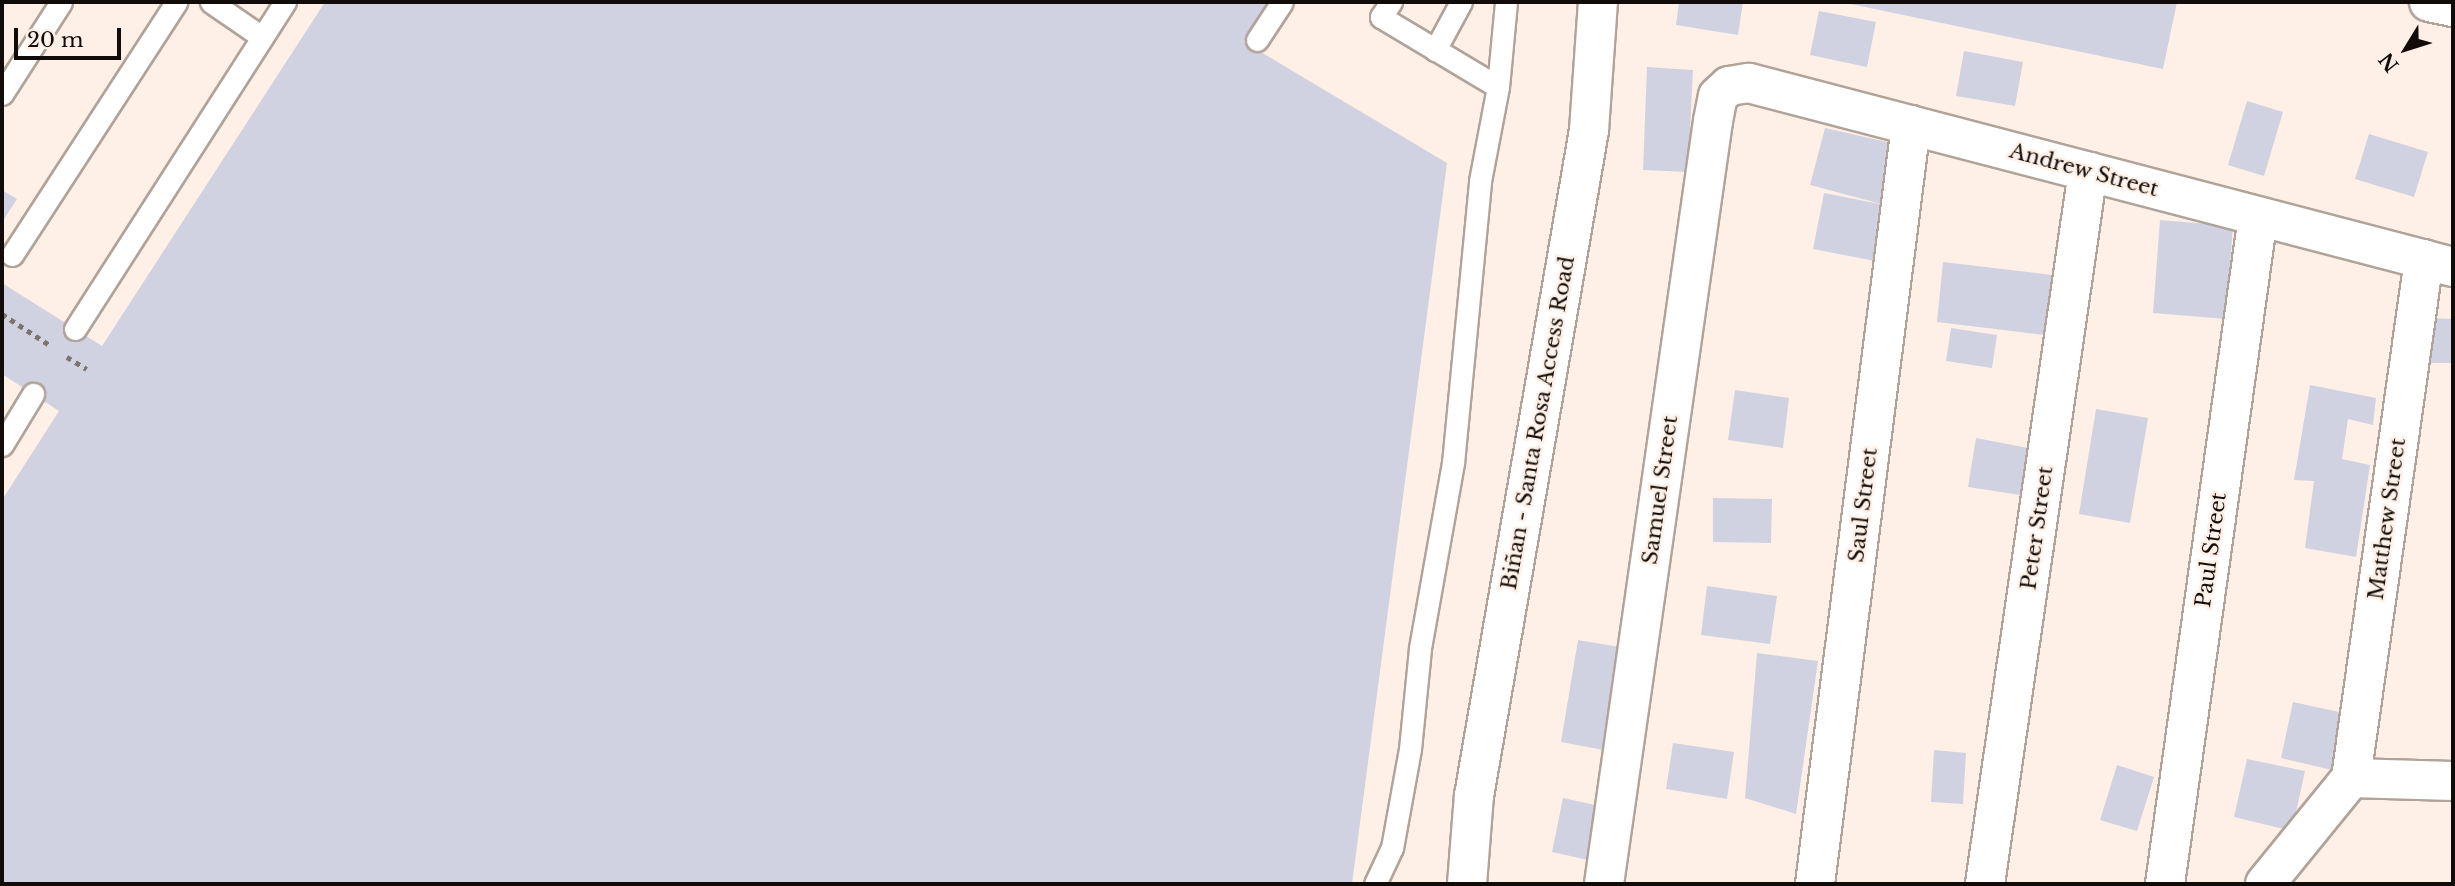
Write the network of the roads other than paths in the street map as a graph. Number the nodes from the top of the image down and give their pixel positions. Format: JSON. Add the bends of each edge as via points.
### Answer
{"nodes":[{"id":1,"x":61,"y":2,"type":"edge"},
{"id":2,"x":176,"y":2,"type":"edge"},
{"id":3,"x":211,"y":2,"type":"edge"},
{"id":4,"x":285,"y":2,"type":"edge"},
{"id":5,"x":1282,"y":2,"type":"edge"},
{"id":6,"x":1461,"y":2,"type":"edge"},
{"id":7,"x":1506,"y":2,"type":"edge"},
{"id":8,"x":1598,"y":2,"type":"edge"},
{"id":9,"x":2429,"y":2,"type":"edge"},
{"id":10,"x":2453,"y":8,"type":"edge"},
{"id":11,"x":1386,"y":9,"type":"edge"},
{"id":12,"x":262,"y":37,"type":"junction"},
{"id":13,"x":1257,"y":40,"type":"dead end"},
{"id":14,"x":1435,"y":50,"type":"junction"},
{"id":15,"x":1498,"y":86,"type":"junction"},
{"id":16,"x":2,"y":94,"type":"edge"},
{"id":17,"x":1718,"y":96,"type":"joint"},
{"id":18,"x":1912,"y":125,"type":"junction"},
{"id":19,"x":2088,"y":171,"type":"junction"},
{"id":20,"x":2258,"y":216,"type":"junction"},
{"id":21,"x":12,"y":255,"type":"dead end"},
{"id":22,"x":2439,"y":263,"type":"edge"},
{"id":23,"x":75,"y":330,"type":"dead end"},
{"id":24,"x":33,"y":394,"type":"dead end"},
{"id":25,"x":3,"y":441,"type":"edge"},
{"id":26,"x":2351,"y":779,"type":"junction"},
{"id":27,"x":2453,"y":781,"type":"edge"},
{"id":28,"x":1469,"y":843,"type":"junction"},
{"id":29,"x":1375,"y":884,"type":"edge"},
{"id":30,"x":1444,"y":884,"type":"edge"},
{"id":31,"x":1467,"y":884,"type":"edge"},
{"id":32,"x":1604,"y":884,"type":"edge"},
{"id":33,"x":1815,"y":884,"type":"edge"},
{"id":34,"x":1985,"y":884,"type":"edge"},
{"id":35,"x":2165,"y":884,"type":"edge"},
{"id":36,"x":2265,"y":884,"type":"edge"}],
"edges":[{"from":1,"to":16,"type":"lane"},
{"from":2,"to":21,"type":"lane"},
{"from":3,"to":12,"type":"lane"},
{"from":4,"to":12,"type":"lane"},
{"from":5,"to":13,"type":"lane"},
{"from":6,"to":14,"type":"lane"},
{"from":7,"to":15,"type":"lane"},
{"from":8,"to":28,"type":"street","name":"Biñan - Santa Rosa Access Road","via":[[1589,130]]},
{"from":9,"to":10,"type":"street"},
{"from":11,"to":14,"type":"lane"},
{"from":12,"to":23,"type":"lane"},
{"from":14,"to":15,"type":"lane"},
{"from":15,"to":29,"type":"lane","via":[[1480,181],[1453,463],[1420,648],[1410,750],[1392,848]]},
{"from":17,"to":18,"type":"street","name":"Andrew Street","via":[[1729,86],[1749,83]]},
{"from":17,"to":32,"type":"street","name":"Samuel Street"},
{"from":18,"to":19,"type":"street","name":"Andrew Street"},
{"from":18,"to":33,"type":"street","name":"Saul Street"},
{"from":19,"to":20,"type":"street","name":"Andrew Street"},
{"from":19,"to":34,"type":"street","name":"Peter Street"},
{"from":20,"to":22,"type":"street","name":"Andrew Street"},
{"from":20,"to":35,"type":"street","name":"Paul Street"},
{"from":22,"to":26,"type":"street","name":"Matthew Street"},
{"from":24,"to":25,"type":"lane"},
{"from":26,"to":27,"type":"street"},
{"from":26,"to":36,"type":"street"},
{"from":28,"to":30,"type":"street","name":"Biñan - Santa Rosa Access Road"},
{"from":28,"to":31,"type":"street","name":"Biñan - Santa Rosa Access Road"}]}
